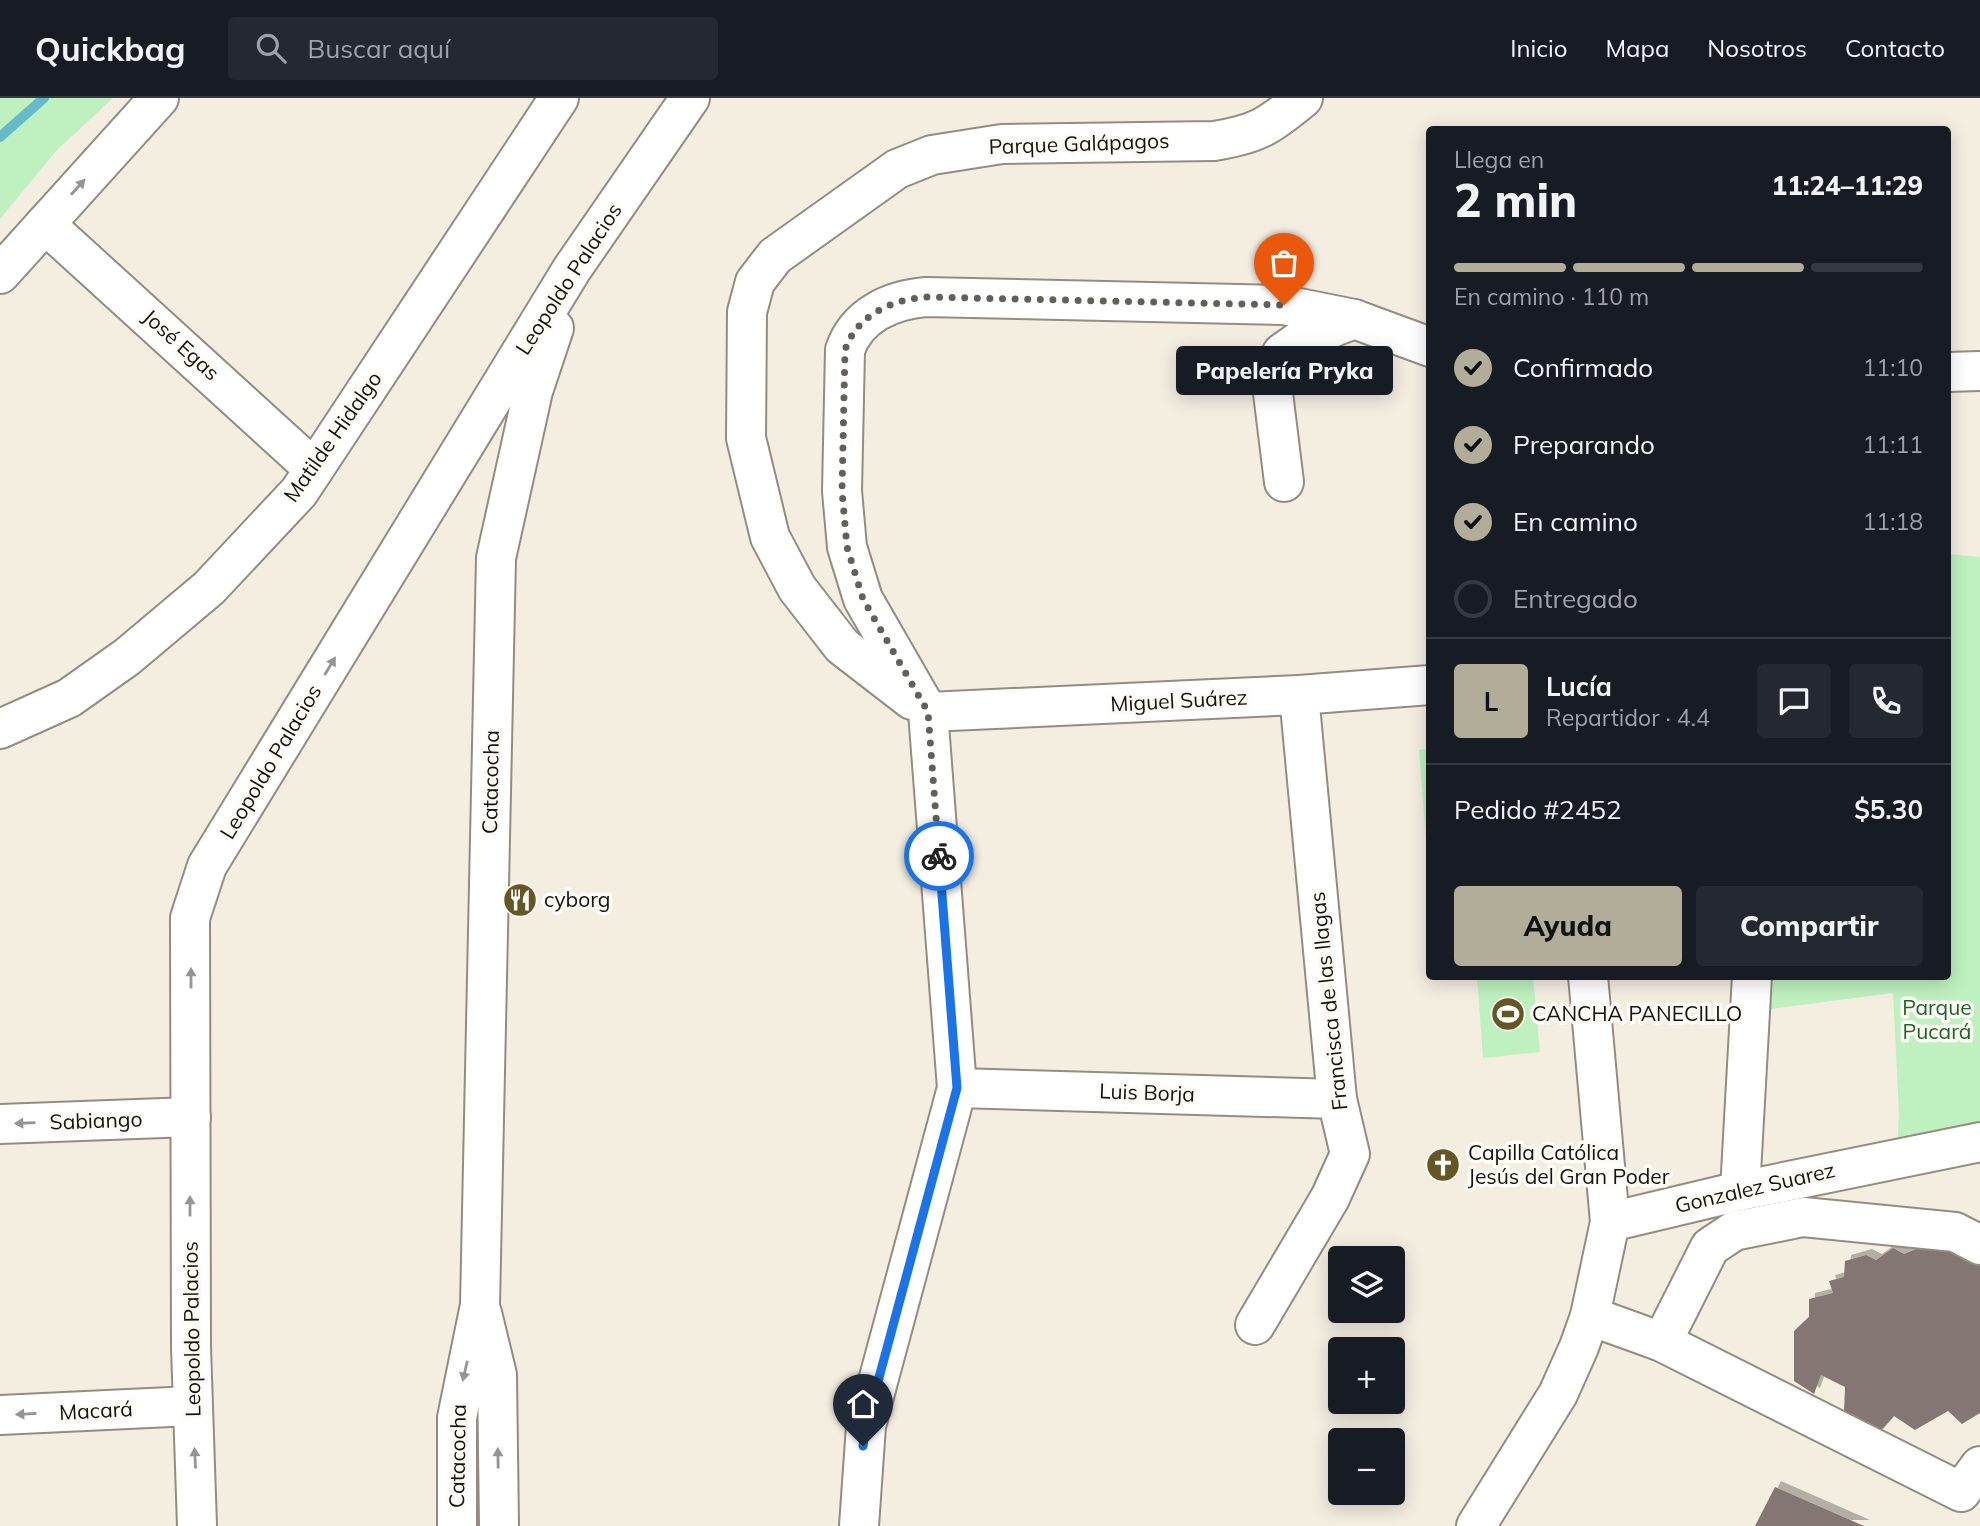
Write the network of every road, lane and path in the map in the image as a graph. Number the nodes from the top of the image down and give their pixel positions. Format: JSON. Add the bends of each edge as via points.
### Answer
{"nodes":[{"id":1,"x":159,"y":98,"type":"edge"},
{"id":2,"x":559,"y":98,"type":"edge"},
{"id":3,"x":690,"y":98,"type":"edge"},
{"id":4,"x":1303,"y":98,"type":"edge"},
{"id":5,"x":45,"y":224,"type":"junction"},
{"id":6,"x":572,"y":269,"type":"junction"},
{"id":7,"x":0,"y":274,"type":"edge"},
{"id":8,"x":1354,"y":319,"type":"junction"},
{"id":9,"x":1426,"y":346,"type":"edge"},
{"id":10,"x":1980,"y":371,"type":"edge"},
{"id":11,"x":1951,"y":372,"type":"edge"},
{"id":12,"x":314,"y":469,"type":"junction"},
{"id":13,"x":1284,"y":482,"type":"dead end"},
{"id":14,"x":1426,"y":685,"type":"edge"},
{"id":15,"x":1299,"y":695,"type":"junction"},
{"id":16,"x":928,"y":712,"type":"junction"},
{"id":17,"x":0,"y":729,"type":"edge"},
{"id":18,"x":1588,"y":980,"type":"edge"},
{"id":19,"x":1752,"y":980,"type":"edge"},
{"id":20,"x":957,"y":1088,"type":"junction"},
{"id":21,"x":1336,"y":1099,"type":"junction"},
{"id":22,"x":191,"y":1117,"type":"junction"},
{"id":23,"x":0,"y":1124,"type":"edge"},
{"id":24,"x":1980,"y":1142,"type":"edge"},
{"id":25,"x":1740,"y":1191,"type":"junction"},
{"id":26,"x":1610,"y":1222,"type":"junction"},
{"id":27,"x":1980,"y":1245,"type":"edge"},
{"id":28,"x":480,"y":1304,"type":"junction"},
{"id":29,"x":1590,"y":1316,"type":"junction"},
{"id":30,"x":1255,"y":1325,"type":"dead end"},
{"id":31,"x":1662,"y":1342,"type":"junction"},
{"id":32,"x":192,"y":1406,"type":"junction"},
{"id":33,"x":0,"y":1415,"type":"edge"},
{"id":34,"x":1980,"y":1466,"type":"edge"},
{"id":35,"x":197,"y":1526,"type":"edge"},
{"id":36,"x":457,"y":1526,"type":"edge"},
{"id":37,"x":499,"y":1526,"type":"edge"},
{"id":38,"x":859,"y":1526,"type":"edge"},
{"id":39,"x":1476,"y":1526,"type":"edge"}],
"edges":[{"from":5,"to":1,"type":"street","one_way":true},
{"from":2,"to":12,"type":"street","name":"Matilde Hidalgo"},
{"from":3,"to":6,"type":"street","name":"Leopoldo Palacios"},
{"from":4,"to":16,"type":"street","name":"Parque Galápagos","via":[[1268,127],[1235,138],[1002,144],[932,155],[897,169],[775,256],[755,282],[747,312],[746,438],[770,537],[797,587],[842,646]]},
{"from":5,"to":7,"type":"street"},
{"from":5,"to":12,"type":"street","name":"José Egas"},
{"from":22,"to":6,"type":"street","name":"Leopoldo Palacios","one_way":true,"via":[[191,918],[207,866]]},
{"from":6,"to":28,"type":"street","name":"Catacocha","via":[[533,391],[496,558]]},
{"from":8,"to":9,"type":"street"},
{"from":8,"to":13,"type":"street","via":[[1299,341],[1282,353],[1273,369]]},
{"from":8,"to":16,"type":"street","via":[[1255,302],[926,297],[905,299],[865,318],[851,332],[845,350],[842,491],[847,547],[863,599]]},
{"from":10,"to":11,"type":"street"},
{"from":12,"to":17,"type":"street","name":"Matilde Hidalgo","via":[[299,492],[209,588],[127,657],[69,698]]},
{"from":14,"to":15,"type":"street","name":"Miguel Suárez"},
{"from":15,"to":16,"type":"street","name":"Miguel Suárez"},
{"from":15,"to":21,"type":"street","name":"Francisca de las llagas"},
{"from":16,"to":20,"type":"street"},
{"from":18,"to":26,"type":"street"},
{"from":19,"to":25,"type":"street"},
{"from":20,"to":21,"type":"street","name":"Luis Borja"},
{"from":20,"to":38,"type":"street","via":[[866,1426]]},
{"from":21,"to":30,"type":"street","name":"Francisca de las llagas","via":[[1350,1154],[1330,1198]]},
{"from":22,"to":23,"type":"street","name":"Sabiango","one_way":true},
{"from":32,"to":22,"type":"street","name":"Leopoldo Palacios","one_way":true},
{"from":24,"to":25,"type":"street","name":"Gonzalez Suarez"},
{"from":25,"to":26,"type":"street","name":"Gonzalez Suarez"},
{"from":26,"to":29,"type":"street"},
{"from":27,"to":31,"type":"street","via":[[1955,1232],[1803,1217],[1734,1231],[1710,1247]]},
{"from":28,"to":36,"type":"street","name":"Catacocha","one_way":true,"via":[[457,1418]]},
{"from":37,"to":28,"type":"street","name":"Catacocha","one_way":true,"via":[[497,1375]]},
{"from":29,"to":31,"type":"street"},
{"from":29,"to":39,"type":"street","via":[[1558,1394]]},
{"from":31,"to":34,"type":"street","via":[[1961,1492]]},
{"from":32,"to":33,"type":"street","name":"Macará","one_way":true},
{"from":35,"to":32,"type":"street","name":"Leopoldo Palacios","one_way":true}]}
